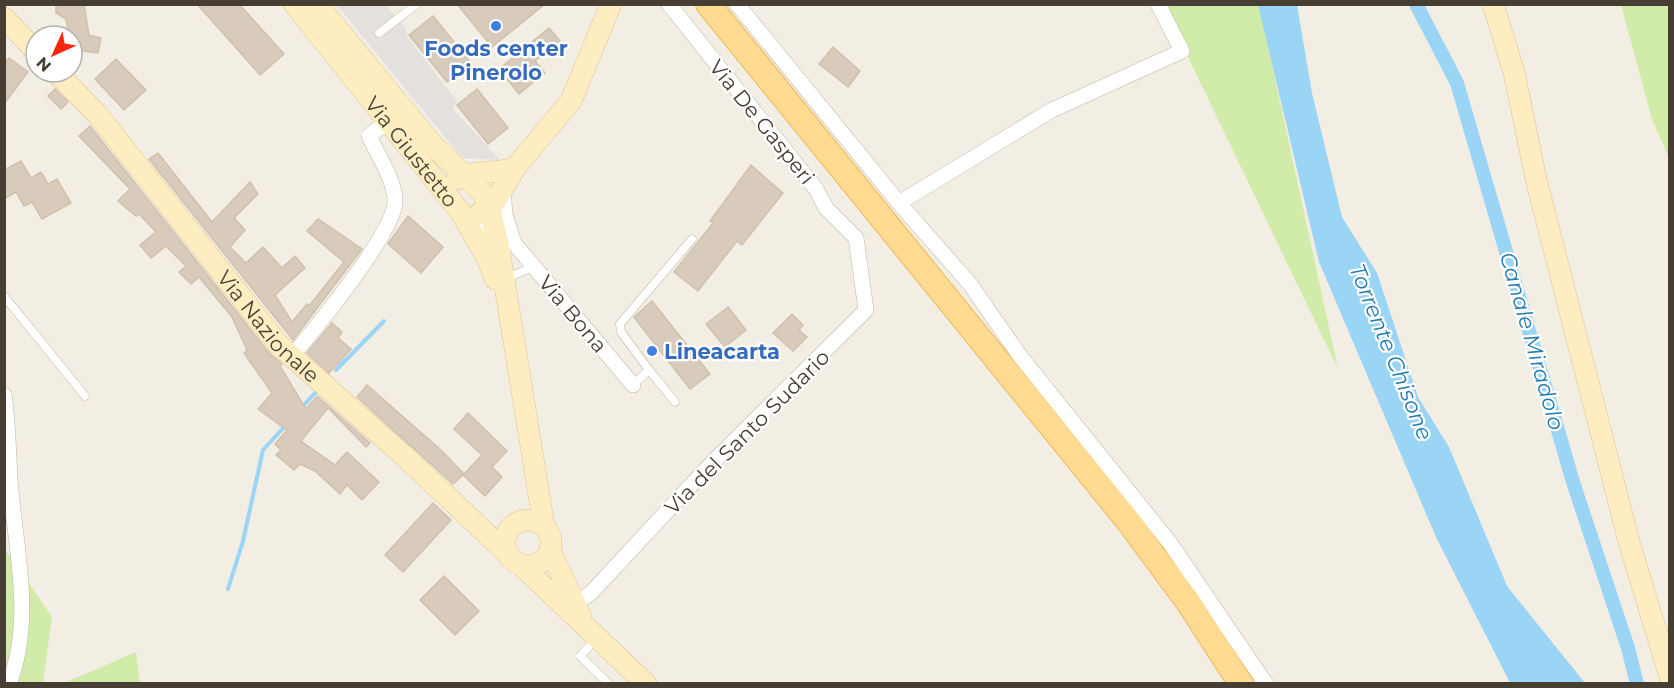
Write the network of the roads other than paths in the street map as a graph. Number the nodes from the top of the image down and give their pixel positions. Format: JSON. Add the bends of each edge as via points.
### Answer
{"nodes":[{"id":1,"x":294,"y":4,"type":"edge"},
{"id":2,"x":317,"y":4,"type":"edge"},
{"id":3,"x":417,"y":4,"type":"edge"},
{"id":4,"x":611,"y":4,"type":"edge"},
{"id":5,"x":669,"y":4,"type":"edge"},
{"id":6,"x":708,"y":4,"type":"edge"},
{"id":7,"x":737,"y":4,"type":"edge"},
{"id":8,"x":1158,"y":4,"type":"edge"},
{"id":9,"x":1493,"y":4,"type":"edge"},
{"id":10,"x":7,"y":26,"type":"edge"},
{"id":11,"x":379,"y":33,"type":"dead end"},
{"id":12,"x":24,"y":41,"type":"edge"},
{"id":13,"x":68,"y":84,"type":"edge"},
{"id":14,"x":387,"y":121,"type":"junction"},
{"id":15,"x":514,"y":168,"type":"junction"},
{"id":16,"x":464,"y":176,"type":"junction"},
{"id":17,"x":441,"y":187,"type":"junction"},
{"id":18,"x":503,"y":188,"type":"junction"},
{"id":19,"x":899,"y":203,"type":"junction"},
{"id":20,"x":490,"y":210,"type":"junction"},
{"id":21,"x":462,"y":214,"type":"junction"},
{"id":22,"x":495,"y":231,"type":"junction"},
{"id":23,"x":856,"y":238,"type":"joint"},
{"id":24,"x":692,"y":239,"type":"dead end"},
{"id":25,"x":514,"y":243,"type":"junction"},
{"id":26,"x":533,"y":267,"type":"junction"},
{"id":27,"x":503,"y":280,"type":"junction"},
{"id":28,"x":4,"y":296,"type":"edge"},
{"id":29,"x":507,"y":314,"type":"junction"},
{"id":30,"x":292,"y":356,"type":"junction"},
{"id":31,"x":649,"y":370,"type":"junction"},
{"id":32,"x":633,"y":385,"type":"joint"},
{"id":33,"x":4,"y":395,"type":"edge"},
{"id":34,"x":85,"y":396,"type":"dead end"},
{"id":35,"x":675,"y":402,"type":"dead end"},
{"id":36,"x":534,"y":474,"type":"junction"},
{"id":37,"x":475,"y":523,"type":"junction"},
{"id":38,"x":515,"y":524,"type":"junction"},
{"id":39,"x":544,"y":526,"type":"junction"},
{"id":40,"x":550,"y":550,"type":"junction"},
{"id":41,"x":514,"y":559,"type":"junction"},
{"id":42,"x":574,"y":604,"type":"junction"},
{"id":43,"x":592,"y":633,"type":"junction"},
{"id":44,"x":1670,"y":677,"type":"edge"},
{"id":45,"x":9,"y":684,"type":"edge"},
{"id":46,"x":609,"y":684,"type":"edge"},
{"id":47,"x":646,"y":684,"type":"edge"},
{"id":48,"x":1241,"y":684,"type":"edge"},
{"id":49,"x":1266,"y":684,"type":"edge"}],
"edges":[{"from":1,"to":14,"type":"street","name":"Via Giustetto"},
{"from":2,"to":16,"type":"street","name":"Via Giustetto","via":[[432,144]]},
{"from":3,"to":11,"type":"lane"},
{"from":4,"to":15,"type":"street","via":[[571,101]]},
{"from":5,"to":23,"type":"street","name":"Via De Gasperi","via":[[816,189],[826,208]]},
{"from":6,"to":48,"type":"main road","via":[[1128,521],[1188,602]]},
{"from":7,"to":19,"type":"street"},
{"from":8,"to":19,"type":"street","via":[[1182,51],[1050,111]]},
{"from":9,"to":44,"type":"street","via":[[1514,72],[1536,179],[1629,542]]},
{"from":10,"to":12,"type":"street"},
{"from":13,"to":30,"type":"street","name":"Via Nazionale","via":[[98,115],[279,345]]},
{"from":14,"to":17,"type":"street","name":"Via Giustetto"},
{"from":14,"to":30,"type":"street","via":[[369,136],[393,190],[395,209],[353,281]]},
{"from":15,"to":16,"type":"street"},
{"from":15,"to":18,"type":"street"},
{"from":16,"to":17,"type":"street"},
{"from":16,"to":20,"type":"street","name":"Via Giustetto","via":[[482,193]]},
{"from":17,"to":21,"type":"street","name":"Via Giustetto"},
{"from":18,"to":20,"type":"street"},
{"from":18,"to":25,"type":"street","via":[[505,215]]},
{"from":19,"to":49,"type":"street","via":[[970,284],[1020,356],[1170,543]]},
{"from":20,"to":21,"type":"street"},
{"from":20,"to":22,"type":"street","name":"Via Giustetto"},
{"from":21,"to":22,"type":"street"},
{"from":21,"to":29,"type":"street","name":"Via Giustetto","via":[[487,258]]},
{"from":22,"to":25,"type":"street"},
{"from":22,"to":27,"type":"street","name":"Via Giustetto"},
{"from":23,"to":42,"type":"street","name":"Via del Santo Sudario","via":[[866,310],[707,468],[591,593]]},
{"from":24,"to":31,"type":"lane","via":[[620,324],[621,332]]},
{"from":25,"to":26,"type":"street","name":"Via Bona"},
{"from":26,"to":27,"type":"lane"},
{"from":26,"to":32,"type":"street","name":"Via Bona"},
{"from":27,"to":29,"type":"street","name":"Via Giustetto"},
{"from":28,"to":34,"type":"lane"},
{"from":29,"to":36,"type":"street","name":"Via Giustetto"},
{"from":30,"to":37,"type":"street","name":"Via Nazionale"},
{"from":31,"to":32,"type":"lane"},
{"from":31,"to":35,"type":"lane"},
{"from":33,"to":45,"type":"street","via":[[21,578],[21,626],[16,666]]},
{"from":36,"to":38,"type":"street","name":"Via Giustetto"},
{"from":36,"to":39,"type":"street","name":"Via Giustetto"},
{"from":37,"to":38,"type":"street","via":[[493,530]]},
{"from":37,"to":41,"type":"street","name":"Via Nazionale"},
{"from":38,"to":39,"type":"street","via":[[532,520]]},
{"from":38,"to":41,"type":"street","via":[[505,539]]},
{"from":39,"to":40,"type":"street"},
{"from":40,"to":41,"type":"street","via":[[535,565]]},
{"from":40,"to":42,"type":"street"},
{"from":41,"to":43,"type":"street","name":"Via Nazionale"},
{"from":42,"to":43,"type":"street"},
{"from":43,"to":46,"type":"lane","via":[[580,656]]},
{"from":43,"to":47,"type":"street","name":"Via Nazionale"}]}
